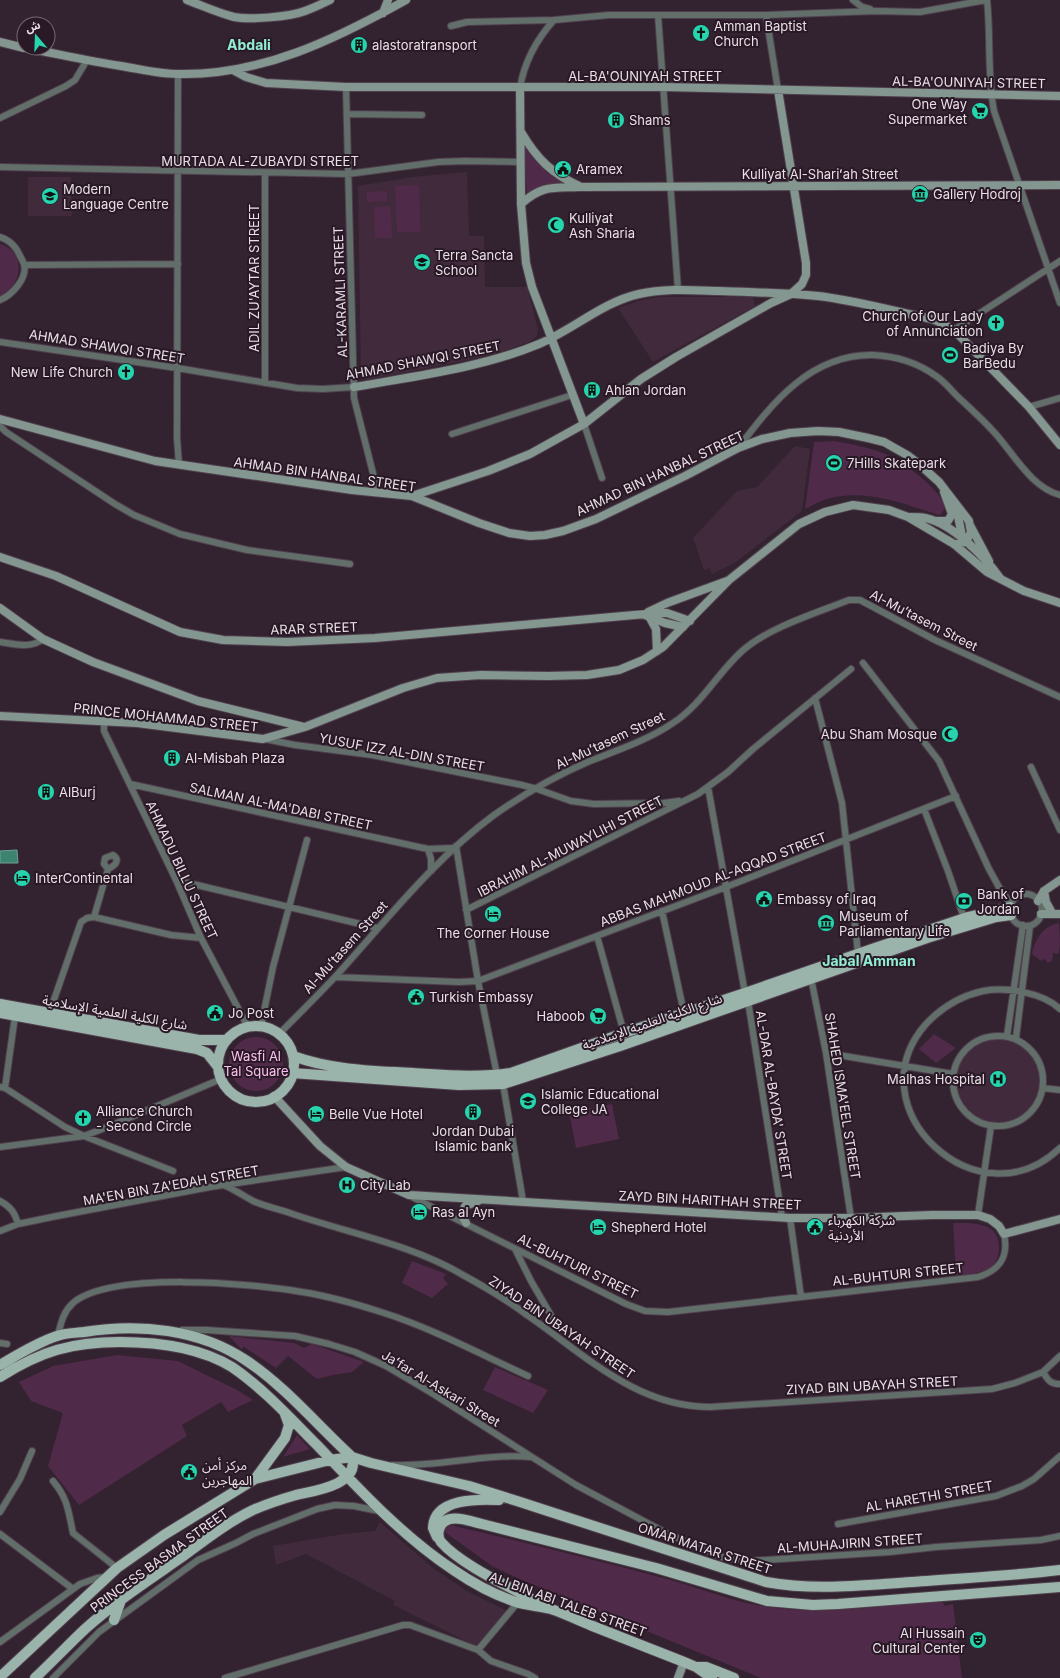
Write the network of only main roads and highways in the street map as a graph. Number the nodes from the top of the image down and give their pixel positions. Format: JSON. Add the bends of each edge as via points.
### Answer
{"nodes":[{"id":1,"x":746,"y":997,"type":"junction"},
{"id":2,"x":0,"y":1004,"type":"edge"},
{"id":3,"x":0,"y":1013,"type":"edge"},
{"id":4,"x":226,"y":1040,"type":"junction"},
{"id":5,"x":293,"y":1056,"type":"junction"},
{"id":6,"x":218,"y":1068,"type":"junction"},
{"id":7,"x":292,"y":1073,"type":"junction"},
{"id":8,"x":0,"y":1365,"type":"edge"},
{"id":9,"x":0,"y":1377,"type":"edge"},
{"id":10,"x":283,"y":1410,"type":"junction"},
{"id":11,"x":330,"y":1460,"type":"junction"},
{"id":12,"x":352,"y":1461,"type":"junction"},
{"id":13,"x":346,"y":1476,"type":"junction"},
{"id":14,"x":255,"y":1479,"type":"junction"},
{"id":15,"x":517,"y":1501,"type":"junction"},
{"id":16,"x":440,"y":1541,"type":"junction"},
{"id":17,"x":1060,"y":1570,"type":"edge"},
{"id":18,"x":912,"y":1582,"type":"junction"},
{"id":19,"x":1060,"y":1587,"type":"edge"},
{"id":20,"x":947,"y":1595,"type":"junction"},
{"id":21,"x":520,"y":1598,"type":"junction"},
{"id":22,"x":121,"y":1600,"type":"junction"},
{"id":23,"x":114,"y":1620,"type":"road end"},
{"id":24,"x":11,"y":1667,"type":"junction"},
{"id":25,"x":696,"y":1667,"type":"junction"},
{"id":26,"x":0,"y":1673,"type":"edge"},
{"id":27,"x":0,"y":1678,"type":"edge"},
{"id":28,"x":35,"y":1678,"type":"edge"},
{"id":29,"x":712,"y":1678,"type":"edge"},
{"id":30,"x":734,"y":1678,"type":"edge"}],
"edges":[{"from":1,"to":1,"type":"main road","name":"شارع الكلية العلمية الإسلامية","via":[[996,917],[1011,908],[964,918],[858,953]]},
{"from":1,"to":5,"type":"main road","name":"شارع الكلية العلمية الإسلامية","via":[[684,1013],[511,1073],[497,1075],[377,1071],[315,1063]]},
{"from":1,"to":7,"type":"main road","name":"شارع الكلية العلمية الإسلامية","via":[[620,1046],[503,1084],[459,1085]]},
{"from":2,"to":4,"type":"main road","name":"شارع الكلية العلمية الإسلامية","via":[[199,1040]]},
{"from":3,"to":6,"type":"main road","name":"شارع الكلية العلمية الإسلامية","via":[[198,1049],[207,1053]]},
{"from":4,"to":5,"type":"main road","via":[[239,1030],[262,1026],[279,1034],[288,1044]]},
{"from":4,"to":6,"type":"main road","via":[[221,1049]]},
{"from":5,"to":7,"type":"main road"},
{"from":6,"to":7,"type":"main road","via":[[221,1079],[231,1092],[247,1100],[256,1101],[274,1096],[282,1090]]},
{"from":8,"to":12,"type":"main road","via":[[37,1343],[58,1336],[95,1330],[130,1328],[168,1331],[211,1342],[246,1360],[285,1391]]},
{"from":9,"to":10,"type":"main road","name":"ALI BIN ABI TALEB STREET","via":[[29,1360],[77,1344],[154,1343],[186,1349],[231,1367]]},
{"from":10,"to":11,"type":"main road","name":"ALI BIN ABI TALEB STREET"},
{"from":10,"to":14,"type":"main road","via":[[289,1425],[285,1438]]},
{"from":11,"to":12,"type":"main road","name":"PRINCESS BASMA STREET"},
{"from":11,"to":13,"type":"main road","name":"ALI BIN ABI TALEB STREET"},
{"from":11,"to":14,"type":"main road","name":"PRINCESS BASMA STREET"},
{"from":12,"to":13,"type":"main road","name":"PRINCESS BASMA STREET"},
{"from":12,"to":15,"type":"main road","name":"OMAR MATAR STREET","via":[[469,1486]]},
{"from":13,"to":21,"type":"main road","name":"ALI BIN ABI TALEB STREET","via":[[379,1511],[452,1569],[482,1586]]},
{"from":13,"to":22,"type":"main road","name":"PRINCESS BASMA STREET","via":[[328,1488],[273,1502],[252,1511],[225,1526]]},
{"from":14,"to":24,"type":"main road","name":"PRINCESS BASMA STREET","via":[[164,1535],[117,1568]]},
{"from":15,"to":16,"type":"main road","via":[[473,1499],[452,1505],[436,1517],[433,1523]]},
{"from":15,"to":18,"type":"main road","name":"OMAR MATAR STREET","via":[[766,1582],[811,1588]]},
{"from":16,"to":20,"type":"main road","via":[[439,1529],[447,1520],[453,1518],[656,1568],[767,1601],[813,1605]]},
{"from":16,"to":21,"type":"main road"},
{"from":17,"to":18,"type":"main road","name":"OMAR MATAR STREET"},
{"from":18,"to":20,"type":"main road"},
{"from":19,"to":20,"type":"main road"},
{"from":21,"to":25,"type":"main road","name":"ALI BIN ABI TALEB STREET"},
{"from":22,"to":23,"type":"main road"},
{"from":22,"to":28,"type":"main road","name":"PRINCESS BASMA STREET","via":[[86,1629]]},
{"from":24,"to":26,"type":"main road"},
{"from":24,"to":27,"type":"main road","name":"PRINCESS BASMA STREET"},
{"from":25,"to":29,"type":"main road","name":"ALI BIN ABI TALEB STREET"},
{"from":25,"to":30,"type":"main road","name":"ALI BIN ABI TALEB STREET","via":[[706,1667]]}]}
